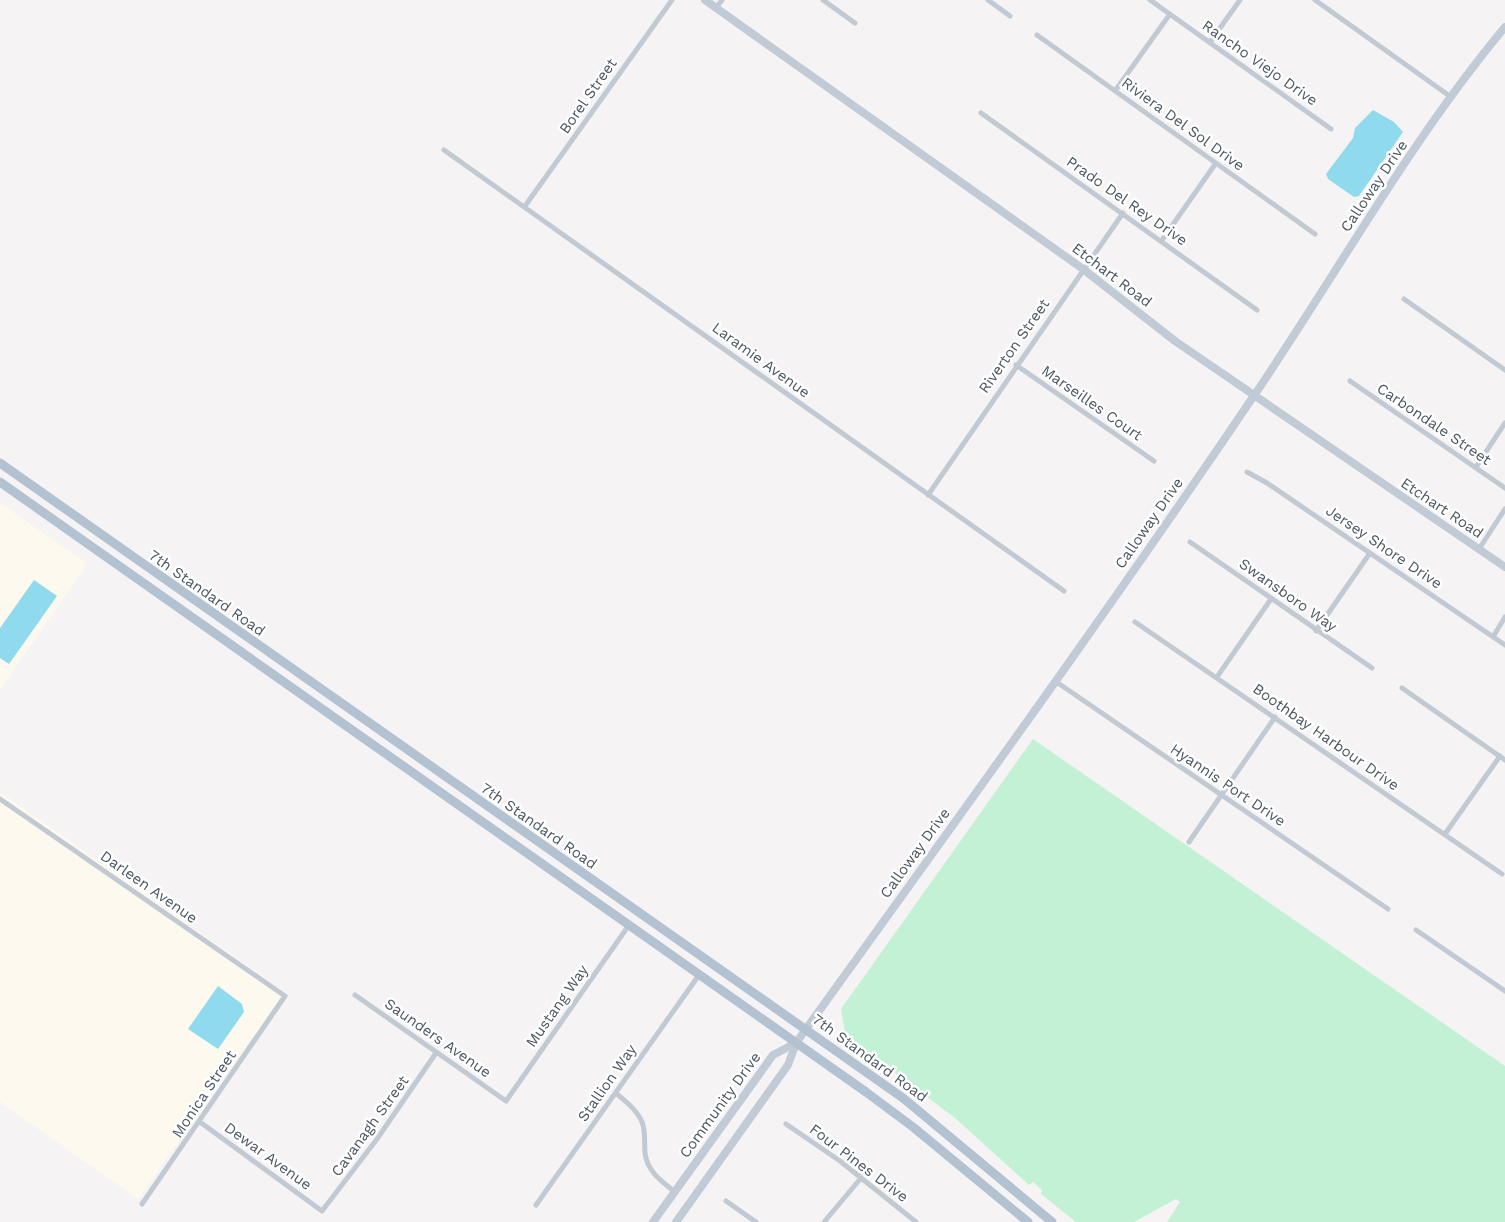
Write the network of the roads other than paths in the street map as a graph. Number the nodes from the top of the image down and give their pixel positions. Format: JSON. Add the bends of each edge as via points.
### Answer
{"nodes":[{"id":1,"x":672,"y":0,"type":"edge"},
{"id":2,"x":705,"y":0,"type":"edge"},
{"id":3,"x":722,"y":0,"type":"edge"},
{"id":4,"x":823,"y":0,"type":"edge"},
{"id":5,"x":988,"y":0,"type":"edge"},
{"id":6,"x":1150,"y":0,"type":"edge"},
{"id":7,"x":1240,"y":0,"type":"edge"},
{"id":8,"x":1315,"y":0,"type":"edge"},
{"id":9,"x":716,"y":8,"type":"junction"},
{"id":10,"x":1170,"y":14,"type":"junction"},
{"id":11,"x":1010,"y":16,"type":"dead end"},
{"id":12,"x":855,"y":23,"type":"dead end"},
{"id":13,"x":1505,"y":27,"type":"edge"},
{"id":14,"x":1037,"y":36,"type":"dead end"},
{"id":15,"x":1210,"y":42,"type":"junction"},
{"id":16,"x":1116,"y":91,"type":"junction"},
{"id":17,"x":1451,"y":97,"type":"junction"},
{"id":18,"x":981,"y":113,"type":"dead end"},
{"id":19,"x":1332,"y":129,"type":"dead end"},
{"id":20,"x":444,"y":150,"type":"dead end"},
{"id":21,"x":1216,"y":163,"type":"junction"},
{"id":22,"x":525,"y":206,"type":"junction"},
{"id":23,"x":1123,"y":213,"type":"junction"},
{"id":24,"x":1315,"y":234,"type":"dead end"},
{"id":25,"x":1162,"y":240,"type":"junction"},
{"id":26,"x":1083,"y":269,"type":"junction"},
{"id":27,"x":1404,"y":299,"type":"dead end"},
{"id":28,"x":1257,"y":310,"type":"dead end"},
{"id":29,"x":1016,"y":365,"type":"junction"},
{"id":30,"x":1505,"y":370,"type":"edge"},
{"id":31,"x":1350,"y":381,"type":"dead end"},
{"id":32,"x":1254,"y":396,"type":"junction"},
{"id":33,"x":1505,"y":423,"type":"edge"},
{"id":34,"x":1154,"y":461,"type":"dead end"},
{"id":35,"x":0,"y":463,"type":"edge"},
{"id":36,"x":1476,"y":467,"type":"junction"},
{"id":37,"x":1247,"y":472,"type":"dead end"},
{"id":38,"x":0,"y":482,"type":"edge"},
{"id":39,"x":1505,"y":488,"type":"edge"},
{"id":40,"x":928,"y":494,"type":"junction"},
{"id":41,"x":1505,"y":510,"type":"edge"},
{"id":42,"x":1190,"y":542,"type":"dead end"},
{"id":43,"x":1479,"y":550,"type":"junction"},
{"id":44,"x":1370,"y":553,"type":"junction"},
{"id":45,"x":1505,"y":568,"type":"edge"},
{"id":46,"x":1064,"y":591,"type":"dead end"},
{"id":47,"x":1271,"y":599,"type":"junction"},
{"id":48,"x":1505,"y":617,"type":"edge"},
{"id":49,"x":1135,"y":622,"type":"dead end"},
{"id":50,"x":1316,"y":630,"type":"junction"},
{"id":51,"x":1492,"y":637,"type":"junction"},
{"id":52,"x":1505,"y":645,"type":"edge"},
{"id":53,"x":1372,"y":668,"type":"dead end"},
{"id":54,"x":1217,"y":677,"type":"junction"},
{"id":55,"x":1055,"y":681,"type":"junction"},
{"id":56,"x":1402,"y":688,"type":"dead end"},
{"id":57,"x":1275,"y":717,"type":"junction"},
{"id":58,"x":1500,"y":756,"type":"junction"},
{"id":59,"x":1505,"y":760,"type":"edge"},
{"id":60,"x":1221,"y":796,"type":"junction"},
{"id":61,"x":0,"y":799,"type":"edge"},
{"id":62,"x":1445,"y":834,"type":"junction"},
{"id":63,"x":1189,"y":842,"type":"dead end"},
{"id":64,"x":1502,"y":874,"type":"dead end"},
{"id":65,"x":1388,"y":909,"type":"dead end"},
{"id":66,"x":629,"y":925,"type":"junction"},
{"id":67,"x":1416,"y":930,"type":"dead end"},
{"id":68,"x":699,"y":975,"type":"junction"},
{"id":69,"x":1505,"y":991,"type":"edge"},
{"id":70,"x":355,"y":995,"type":"dead end"},
{"id":71,"x":285,"y":996,"type":"joint"},
{"id":72,"x":806,"y":1029,"type":"junction"},
{"id":73,"x":796,"y":1043,"type":"junction"},
{"id":74,"x":436,"y":1053,"type":"junction"},
{"id":75,"x":616,"y":1093,"type":"junction"},
{"id":76,"x":506,"y":1101,"type":"joint"},
{"id":77,"x":200,"y":1122,"type":"junction"},
{"id":78,"x":786,"y":1124,"type":"dead end"},
{"id":79,"x":861,"y":1178,"type":"junction"},
{"id":80,"x":675,"y":1192,"type":"junction"},
{"id":81,"x":726,"y":1201,"type":"dead end"},
{"id":82,"x":142,"y":1204,"type":"dead end"},
{"id":83,"x":536,"y":1205,"type":"dead end"},
{"id":84,"x":322,"y":1211,"type":"joint"},
{"id":85,"x":654,"y":1222,"type":"edge"},
{"id":86,"x":676,"y":1222,"type":"edge"},
{"id":87,"x":756,"y":1222,"type":"edge"},
{"id":88,"x":824,"y":1222,"type":"edge"},
{"id":89,"x":916,"y":1222,"type":"edge"},
{"id":90,"x":1028,"y":1222,"type":"edge"},
{"id":91,"x":1052,"y":1222,"type":"edge"}],
"edges":[{"from":1,"to":22,"type":"street","name":"Borel Street"},
{"from":2,"to":9,"type":"street","name":"Etchart Road"},
{"from":3,"to":9,"type":"street"},
{"from":4,"to":12,"type":"street"},
{"from":5,"to":11,"type":"street"},
{"from":6,"to":10,"type":"street","name":"Rancho Viejo Drive"},
{"from":7,"to":15,"type":"street"},
{"from":8,"to":17,"type":"street"},
{"from":9,"to":26,"type":"street","name":"Etchart Road"},
{"from":10,"to":15,"type":"street","name":"Rancho Viejo Drive"},
{"from":10,"to":16,"type":"street"},
{"from":13,"to":17,"type":"street","name":"Calloway Drive"},
{"from":14,"to":16,"type":"street","name":"Riviera Del Sol Drive"},
{"from":15,"to":19,"type":"street","name":"Rancho Viejo Drive"},
{"from":16,"to":21,"type":"street","name":"Riviera Del Sol Drive"},
{"from":17,"to":32,"type":"street","name":"Calloway Drive"},
{"from":18,"to":23,"type":"street","name":"Prado Del Rey Drive"},
{"from":20,"to":22,"type":"street","name":"Laramie Avenue"},
{"from":21,"to":24,"type":"street","name":"Riviera Del Sol Drive"},
{"from":21,"to":25,"type":"street"},
{"from":22,"to":40,"type":"street","name":"Laramie Avenue"},
{"from":23,"to":25,"type":"street","name":"Prado Del Rey Drive"},
{"from":23,"to":26,"type":"street","name":"Riverton Street"},
{"from":25,"to":28,"type":"street","name":"Prado Del Rey Drive"},
{"from":26,"to":29,"type":"street","name":"Riverton Street"},
{"from":26,"to":32,"type":"street","name":"Etchart Road","via":[[1175,341]]},
{"from":27,"to":30,"type":"street"},
{"from":29,"to":34,"type":"street","name":"Marseilles Court"},
{"from":29,"to":40,"type":"street","name":"Riverton Street"},
{"from":31,"to":36,"type":"street","name":"Carbondale Street"},
{"from":32,"to":43,"type":"street","name":"Etchart Road"},
{"from":32,"to":55,"type":"street","name":"Calloway Drive"},
{"from":33,"to":36,"type":"street"},
{"from":35,"to":72,"type":"main road","name":"7th Standard Road"},
{"from":36,"to":39,"type":"street","name":"Carbondale Street"},
{"from":37,"to":44,"type":"street","name":"Jersey Shore Drive"},
{"from":38,"to":66,"type":"main road","name":"7th Standard Road"},
{"from":40,"to":46,"type":"street","name":"Laramie Avenue"},
{"from":41,"to":43,"type":"street"},
{"from":42,"to":47,"type":"street","name":"Swansboro Way"},
{"from":43,"to":45,"type":"street","name":"Etchart Road"},
{"from":44,"to":50,"type":"street"},
{"from":44,"to":51,"type":"street","name":"Jersey Shore Drive"},
{"from":47,"to":50,"type":"street","name":"Swansboro Way"},
{"from":47,"to":54,"type":"street"},
{"from":48,"to":51,"type":"street"},
{"from":49,"to":54,"type":"street","name":"Boothbay Harbour Drive"},
{"from":50,"to":53,"type":"street","name":"Swansboro Way"},
{"from":51,"to":52,"type":"street","name":"Jersey Shore Drive"},
{"from":54,"to":57,"type":"street","name":"Boothbay Harbour Drive"},
{"from":55,"to":60,"type":"street","name":"Hyannis Port Drive"},
{"from":55,"to":72,"type":"street","name":"Calloway Drive"},
{"from":56,"to":58,"type":"street"},
{"from":57,"to":60,"type":"street"},
{"from":57,"to":62,"type":"street","name":"Boothbay Harbour Drive"},
{"from":58,"to":59,"type":"street"},
{"from":58,"to":62,"type":"street"},
{"from":60,"to":63,"type":"street"},
{"from":60,"to":65,"type":"street","name":"Hyannis Port Drive"},
{"from":61,"to":71,"type":"street","name":"Darleen Avenue"},
{"from":62,"to":64,"type":"street","name":"Boothbay Harbour Drive"},
{"from":66,"to":68,"type":"main road","name":"7th Standard Road"},
{"from":66,"to":76,"type":"street","name":"Mustang Way"},
{"from":67,"to":69,"type":"street"},
{"from":68,"to":73,"type":"main road","name":"7th Standard Road"},
{"from":68,"to":75,"type":"street","name":"Stallion Way"},
{"from":70,"to":74,"type":"street","name":"Saunders Avenue"},
{"from":71,"to":77,"type":"street","name":"Monica Street"},
{"from":72,"to":73,"type":"street","name":"Calloway Drive"},
{"from":72,"to":91,"type":"main road","name":"7th Standard Road","via":[[926,1116]]},
{"from":73,"to":80,"type":"street","name":"Community Drive","via":[[773,1055]]},
{"from":73,"to":86,"type":"street","name":"Community Drive","via":[[788,1065]]},
{"from":73,"to":90,"type":"main road","name":"7th Standard Road","via":[[913,1127]]},
{"from":74,"to":76,"type":"street","name":"Saunders Avenue"},
{"from":74,"to":84,"type":"street","name":"Cavanagh Street","via":[[378,1139]]},
{"from":75,"to":80,"type":"street","via":[[641,1120],[646,1136],[645,1153],[653,1174]]},
{"from":75,"to":83,"type":"street","name":"Stallion Way"},
{"from":77,"to":82,"type":"street","name":"Monica Street"},
{"from":77,"to":84,"type":"street","name":"Dewar Avenue"},
{"from":78,"to":79,"type":"street","name":"Four Pines Drive"},
{"from":79,"to":88,"type":"street"},
{"from":79,"to":89,"type":"street","name":"Four Pines Drive"},
{"from":80,"to":85,"type":"street","name":"Community Drive"},
{"from":81,"to":87,"type":"street"}]}
